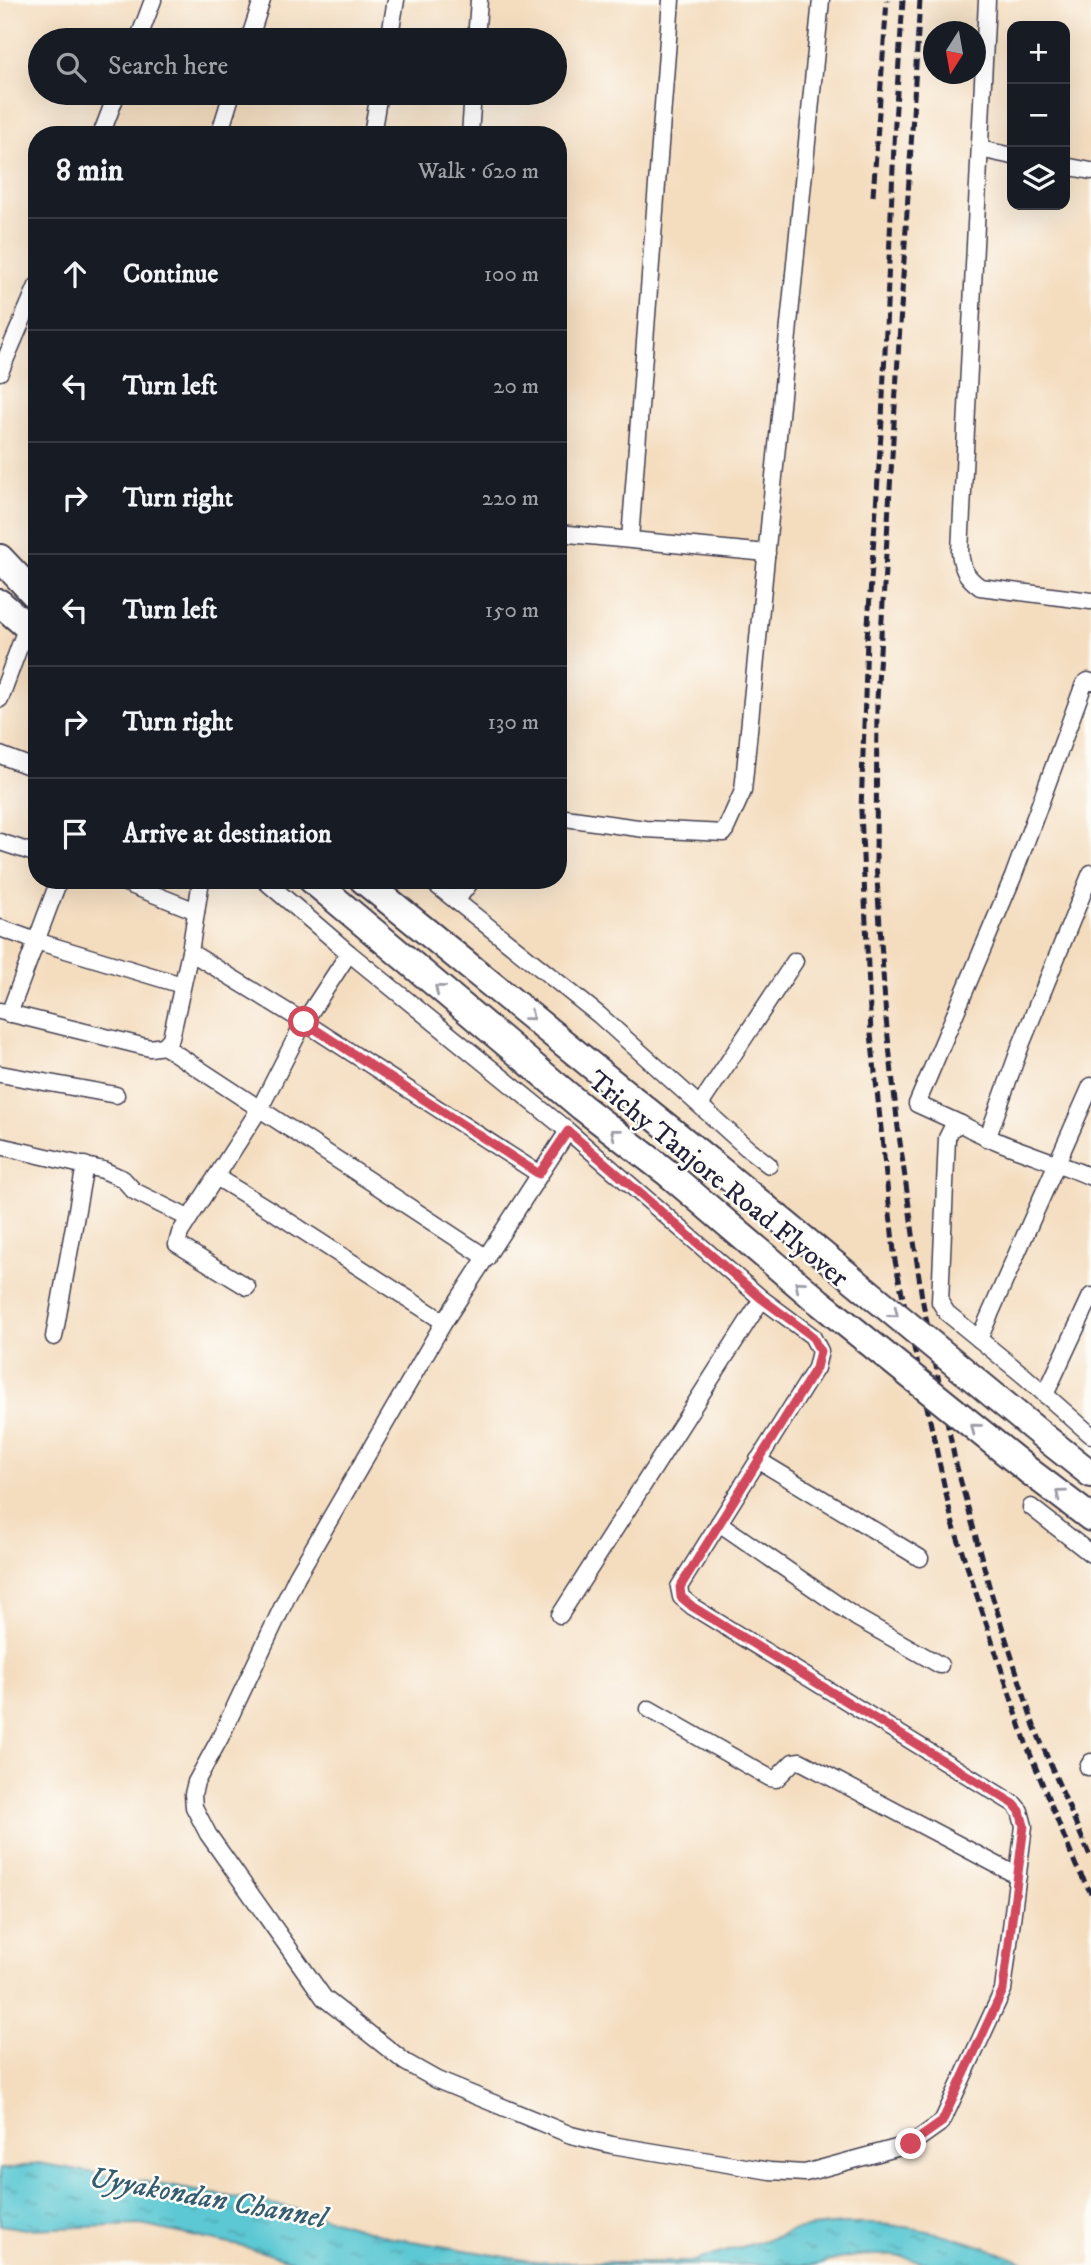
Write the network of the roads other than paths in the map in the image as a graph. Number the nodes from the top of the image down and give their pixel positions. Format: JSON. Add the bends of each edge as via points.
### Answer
{"nodes":[{"id":1,"x":153,"y":0,"type":"edge"},
{"id":2,"x":262,"y":0,"type":"edge"},
{"id":3,"x":396,"y":0,"type":"edge"},
{"id":4,"x":479,"y":0,"type":"edge"},
{"id":5,"x":671,"y":0,"type":"edge"},
{"id":6,"x":821,"y":0,"type":"edge"},
{"id":7,"x":987,"y":0,"type":"edge"},
{"id":8,"x":142,"y":28,"type":"edge"},
{"id":9,"x":253,"y":28,"type":"edge"},
{"id":10,"x":391,"y":28,"type":"edge"},
{"id":11,"x":477,"y":28,"type":"edge"},
{"id":12,"x":112,"y":105,"type":"edge"},
{"id":13,"x":228,"y":105,"type":"edge"},
{"id":14,"x":377,"y":105,"type":"edge"},
{"id":15,"x":472,"y":105,"type":"edge"},
{"id":16,"x":104,"y":126,"type":"edge"},
{"id":17,"x":222,"y":126,"type":"edge"},
{"id":18,"x":374,"y":126,"type":"edge"},
{"id":19,"x":471,"y":126,"type":"edge"},
{"id":20,"x":980,"y":149,"type":"junction"},
{"id":21,"x":1007,"y":155,"type":"edge"},
{"id":22,"x":1070,"y":167,"type":"edge"},
{"id":23,"x":1091,"y":171,"type":"edge"},
{"id":24,"x":28,"y":306,"type":"edge"},
{"id":25,"x":0,"y":372,"type":"edge"},
{"id":26,"x":567,"y":534,"type":"edge"},
{"id":27,"x":630,"y":539,"type":"junction"},
{"id":28,"x":767,"y":553,"type":"junction"},
{"id":29,"x":0,"y":558,"type":"edge"},
{"id":30,"x":28,"y":586,"type":"edge"},
{"id":31,"x":1091,"y":601,"type":"edge"},
{"id":32,"x":0,"y":603,"type":"edge"},
{"id":33,"x":28,"y":628,"type":"edge"},
{"id":34,"x":28,"y":640,"type":"edge"},
{"id":35,"x":1091,"y":682,"type":"edge"},
{"id":36,"x":0,"y":699,"type":"edge"},
{"id":37,"x":0,"y":755,"type":"edge"},
{"id":38,"x":28,"y":766,"type":"edge"},
{"id":39,"x":567,"y":818,"type":"edge"},
{"id":40,"x":0,"y":842,"type":"edge"},
{"id":41,"x":28,"y":851,"type":"edge"},
{"id":42,"x":1091,"y":873,"type":"edge"},
{"id":43,"x":56,"y":889,"type":"edge"},
{"id":44,"x":141,"y":889,"type":"edge"},
{"id":45,"x":200,"y":889,"type":"edge"},
{"id":46,"x":274,"y":889,"type":"edge"},
{"id":47,"x":323,"y":889,"type":"edge"},
{"id":48,"x":374,"y":889,"type":"edge"},
{"id":49,"x":441,"y":889,"type":"edge"},
{"id":50,"x":465,"y":889,"type":"edge"},
{"id":51,"x":456,"y":901,"type":"junction"},
{"id":52,"x":196,"y":911,"type":"junction"},
{"id":53,"x":0,"y":928,"type":"edge"},
{"id":54,"x":36,"y":941,"type":"junction"},
{"id":55,"x":190,"y":953,"type":"junction"},
{"id":56,"x":349,"y":953,"type":"junction"},
{"id":57,"x":795,"y":961,"type":"dead end"},
{"id":58,"x":182,"y":985,"type":"junction"},
{"id":59,"x":4,"y":1013,"type":"edge"},
{"id":60,"x":304,"y":1022,"type":"junction"},
{"id":61,"x":164,"y":1046,"type":"junction"},
{"id":62,"x":0,"y":1074,"type":"edge"},
{"id":63,"x":1091,"y":1086,"type":"edge"},
{"id":64,"x":116,"y":1095,"type":"dead end"},
{"id":65,"x":700,"y":1105,"type":"junction"},
{"id":66,"x":260,"y":1108,"type":"junction"},
{"id":67,"x":961,"y":1124,"type":"junction"},
{"id":68,"x":568,"y":1131,"type":"junction"},
{"id":69,"x":987,"y":1139,"type":"junction"},
{"id":70,"x":0,"y":1146,"type":"edge"},
{"id":71,"x":1057,"y":1162,"type":"junction"},
{"id":72,"x":85,"y":1164,"type":"junction"},
{"id":73,"x":769,"y":1166,"type":"dead end"},
{"id":74,"x":539,"y":1174,"type":"junction"},
{"id":75,"x":216,"y":1177,"type":"junction"},
{"id":76,"x":1091,"y":1177,"type":"edge"},
{"id":77,"x":188,"y":1218,"type":"junction"},
{"id":78,"x":487,"y":1258,"type":"junction"},
{"id":79,"x":247,"y":1287,"type":"dead end"},
{"id":80,"x":1091,"y":1296,"type":"edge"},
{"id":81,"x":762,"y":1299,"type":"junction"},
{"id":82,"x":444,"y":1322,"type":"junction"},
{"id":83,"x":54,"y":1337,"type":"dead end"},
{"id":84,"x":979,"y":1339,"type":"junction"},
{"id":85,"x":1045,"y":1395,"type":"junction"},
{"id":86,"x":1091,"y":1435,"type":"edge"},
{"id":87,"x":758,"y":1460,"type":"junction"},
{"id":88,"x":1091,"y":1474,"type":"edge"},
{"id":89,"x":1031,"y":1507,"type":"dead end"},
{"id":90,"x":1091,"y":1518,"type":"edge"},
{"id":91,"x":719,"y":1523,"type":"junction"},
{"id":92,"x":1091,"y":1555,"type":"edge"},
{"id":93,"x":920,"y":1558,"type":"dead end"},
{"id":94,"x":560,"y":1615,"type":"dead end"},
{"id":95,"x":940,"y":1665,"type":"dead end"},
{"id":96,"x":649,"y":1709,"type":"dead end"},
{"id":97,"x":1018,"y":1875,"type":"junction"}],
"edges":[{"from":1,"to":8,"type":"street"},
{"from":2,"to":9,"type":"street"},
{"from":3,"to":10,"type":"street"},
{"from":4,"to":11,"type":"street"},
{"from":5,"to":27,"type":"street"},
{"from":6,"to":28,"type":"street"},
{"from":7,"to":20,"type":"street"},
{"from":12,"to":16,"type":"street"},
{"from":13,"to":17,"type":"street"},
{"from":14,"to":18,"type":"street"},
{"from":15,"to":19,"type":"street"},
{"from":20,"to":21,"type":"street"},
{"from":20,"to":31,"type":"street","via":[[962,566],[968,579],[980,587]]},
{"from":22,"to":23,"type":"street"},
{"from":24,"to":25,"type":"street"},
{"from":26,"to":27,"type":"street"},
{"from":27,"to":28,"type":"street"},
{"from":28,"to":39,"type":"street","via":[[743,791],[724,833]]},
{"from":29,"to":30,"type":"highway"},
{"from":32,"to":33,"type":"highway"},
{"from":34,"to":36,"type":"street"},
{"from":35,"to":67,"type":"street","via":[[1084,684],[1013,877],[917,1104]]},
{"from":37,"to":38,"type":"street"},
{"from":40,"to":41,"type":"street"},
{"from":42,"to":69,"type":"street"},
{"from":43,"to":54,"type":"street"},
{"from":44,"to":52,"type":"street"},
{"from":45,"to":52,"type":"street"},
{"from":46,"to":56,"type":"street"},
{"from":90,"to":47,"type":"highway","name":"Trichy Tanjore Road Flyover","one_way":true,"bridge":true,"via":[[818,1301]]},
{"from":48,"to":88,"type":"highway","name":"Trichy Tanjore Road Flyover","one_way":true,"bridge":true},
{"from":49,"to":51,"type":"street"},
{"from":50,"to":51,"type":"street"},
{"from":51,"to":65,"type":"street","via":[[599,1015]]},
{"from":52,"to":55,"type":"street"},
{"from":53,"to":54,"type":"street"},
{"from":54,"to":58,"type":"street"},
{"from":54,"to":59,"type":"street"},
{"from":55,"to":58,"type":"street"},
{"from":55,"to":60,"type":"street"},
{"from":56,"to":60,"type":"street"},
{"from":56,"to":68,"type":"street"},
{"from":57,"to":65,"type":"street"},
{"from":58,"to":61,"type":"street","via":[[171,1038]]},
{"from":59,"to":61,"type":"street","via":[[150,1048]]},
{"from":60,"to":66,"type":"street"},
{"from":60,"to":74,"type":"street"},
{"from":61,"to":66,"type":"street"},
{"from":62,"to":64,"type":"street"},
{"from":63,"to":71,"type":"street"},
{"from":65,"to":73,"type":"street"},
{"from":66,"to":75,"type":"street"},
{"from":66,"to":78,"type":"street"},
{"from":67,"to":69,"type":"street"},
{"from":67,"to":84,"type":"street","via":[[952,1128],[947,1138],[940,1302]]},
{"from":68,"to":74,"type":"street"},
{"from":68,"to":81,"type":"street"},
{"from":69,"to":71,"type":"street"},
{"from":70,"to":72,"type":"street"},
{"from":71,"to":76,"type":"street"},
{"from":71,"to":84,"type":"street"},
{"from":72,"to":77,"type":"street","via":[[124,1179],[134,1191]]},
{"from":72,"to":83,"type":"street"},
{"from":74,"to":78,"type":"street"},
{"from":75,"to":77,"type":"street"},
{"from":75,"to":82,"type":"street"},
{"from":77,"to":79,"type":"street","via":[[177,1244]]},
{"from":78,"to":82,"type":"street"},
{"from":80,"to":85,"type":"street"},
{"from":81,"to":87,"type":"street","via":[[812,1336],[820,1351],[816,1368]]},
{"from":81,"to":94,"type":"street"},
{"from":82,"to":97,"type":"street","via":[[297,1576],[193,1794],[194,1807],[208,1834],[324,1998],[405,2062],[437,2080],[570,2135],[770,2172],[805,2173],[911,2144],[942,2122],[1003,1990]]},
{"from":84,"to":85,"type":"street"},
{"from":85,"to":86,"type":"street"},
{"from":87,"to":91,"type":"street"},
{"from":87,"to":93,"type":"street"},
{"from":89,"to":92,"type":"street"},
{"from":91,"to":95,"type":"street","via":[[857,1618]]},
{"from":91,"to":97,"type":"street","via":[[680,1587],[681,1597],[1014,1804],[1024,1826]]},
{"from":96,"to":97,"type":"street","via":[[770,1778],[776,1779],[800,1761]]}]}
